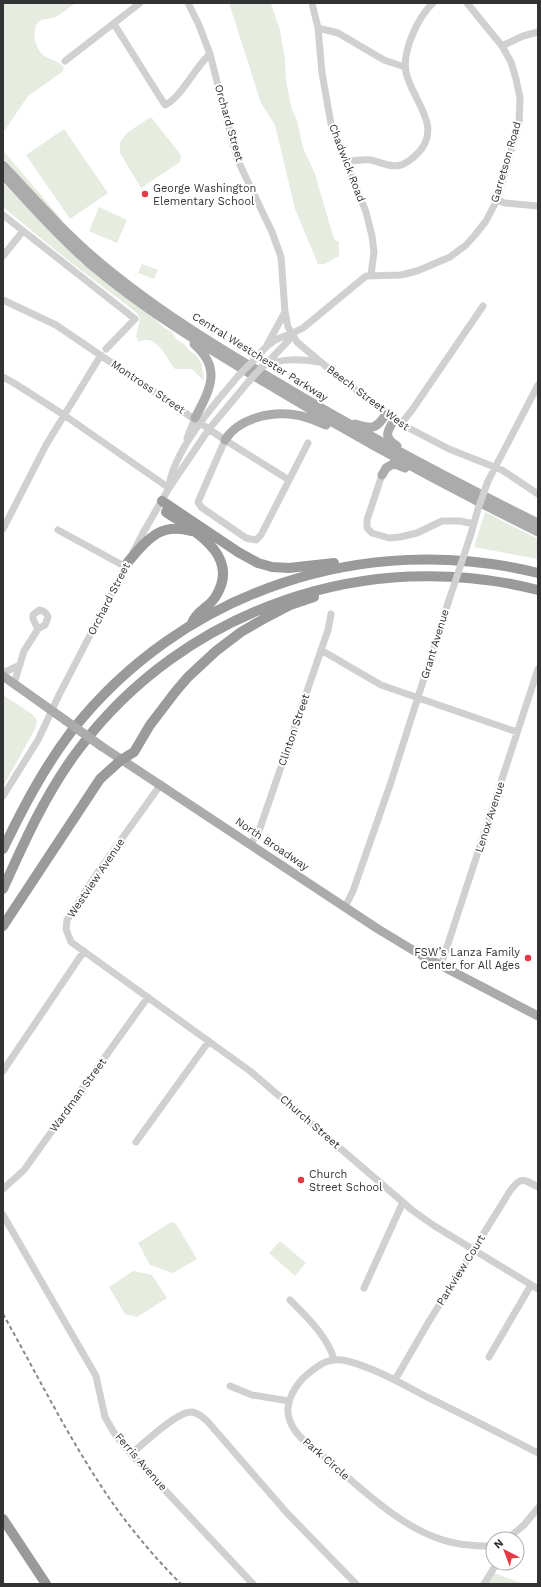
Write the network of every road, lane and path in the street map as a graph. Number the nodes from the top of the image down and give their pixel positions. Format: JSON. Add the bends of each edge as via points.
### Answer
{"nodes":[{"id":1,"x":140,"y":3,"type":"edge"},
{"id":2,"x":188,"y":3,"type":"edge"},
{"id":3,"x":312,"y":3,"type":"edge"},
{"id":4,"x":433,"y":3,"type":"edge"},
{"id":5,"x":467,"y":3,"type":"edge"},
{"id":6,"x":114,"y":24,"type":"junction"},
{"id":7,"x":318,"y":28,"type":"junction"},
{"id":8,"x":538,"y":32,"type":"edge"},
{"id":9,"x":502,"y":46,"type":"junction"},
{"id":10,"x":210,"y":54,"type":"junction"},
{"id":11,"x":65,"y":61,"type":"dead end"},
{"id":12,"x":405,"y":67,"type":"junction"},
{"id":13,"x":347,"y":161,"type":"junction"},
{"id":14,"x":3,"y":164,"type":"edge"},
{"id":15,"x":3,"y":175,"type":"edge"},
{"id":16,"x":497,"y":200,"type":"junction"},
{"id":17,"x":538,"y":206,"type":"edge"},
{"id":18,"x":3,"y":215,"type":"edge"},
{"id":19,"x":23,"y":231,"type":"junction"},
{"id":20,"x":3,"y":256,"type":"edge"},
{"id":21,"x":371,"y":275,"type":"junction"},
{"id":22,"x":3,"y":300,"type":"edge"},
{"id":23,"x":482,"y":306,"type":"dead end"},
{"id":24,"x":285,"y":312,"type":"junction"},
{"id":25,"x":165,"y":320,"type":"junction"},
{"id":26,"x":292,"y":335,"type":"junction"},
{"id":27,"x":266,"y":347,"type":"junction"},
{"id":28,"x":103,"y":352,"type":"junction"},
{"id":29,"x":321,"y":363,"type":"junction"},
{"id":30,"x":263,"y":366,"type":"junction"},
{"id":31,"x":3,"y":377,"type":"edge"},
{"id":32,"x":537,"y":388,"type":"edge"},
{"id":33,"x":64,"y":415,"type":"junction"},
{"id":34,"x":394,"y":419,"type":"junction"},
{"id":35,"x":198,"y":420,"type":"junction"},
{"id":36,"x":346,"y":423,"type":"junction"},
{"id":37,"x":335,"y":425,"type":"junction"},
{"id":38,"x":209,"y":429,"type":"junction"},
{"id":39,"x":225,"y":440,"type":"junction"},
{"id":40,"x":363,"y":441,"type":"junction"},
{"id":41,"x":308,"y":443,"type":"dead end"},
{"id":42,"x":494,"y":467,"type":"junction"},
{"id":43,"x":382,"y":475,"type":"junction"},
{"id":44,"x":441,"y":478,"type":"junction"},
{"id":45,"x":289,"y":480,"type":"junction"},
{"id":46,"x":169,"y":488,"type":"junction"},
{"id":47,"x":538,"y":494,"type":"edge"},
{"id":48,"x":160,"y":504,"type":"junction"},
{"id":49,"x":538,"y":523,"type":"edge"},
{"id":50,"x":474,"y":524,"type":"junction"},
{"id":51,"x":3,"y":529,"type":"edge"},
{"id":52,"x":58,"y":530,"type":"dead end"},
{"id":53,"x":538,"y":532,"type":"edge"},
{"id":54,"x":202,"y":536,"type":"junction"},
{"id":55,"x":127,"y":565,"type":"junction"},
{"id":56,"x":343,"y":566,"type":"junction"},
{"id":57,"x":538,"y":573,"type":"edge"},
{"id":58,"x":377,"y":579,"type":"junction"},
{"id":59,"x":538,"y":590,"type":"edge"},
{"id":60,"x":332,"y":614,"type":"dead end"},
{"id":61,"x":191,"y":625,"type":"junction"},
{"id":62,"x":38,"y":629,"type":"dead end"},
{"id":63,"x":321,"y":650,"type":"junction"},
{"id":64,"x":20,"y":665,"type":"junction"},
{"id":65,"x":538,"y":669,"type":"edge"},
{"id":66,"x":3,"y":673,"type":"edge"},
{"id":67,"x":3,"y":676,"type":"edge"},
{"id":68,"x":14,"y":684,"type":"junction"},
{"id":69,"x":418,"y":699,"type":"junction"},
{"id":70,"x":52,"y":711,"type":"junction"},
{"id":71,"x":517,"y":732,"type":"junction"},
{"id":72,"x":121,"y":760,"type":"junction"},
{"id":73,"x":161,"y":784,"type":"junction"},
{"id":74,"x":3,"y":796,"type":"edge"},
{"id":75,"x":251,"y":844,"type":"junction"},
{"id":76,"x":3,"y":849,"type":"edge"},
{"id":77,"x":3,"y":889,"type":"edge"},
{"id":78,"x":345,"y":907,"type":"junction"},
{"id":79,"x":3,"y":926,"type":"edge"},
{"id":80,"x":84,"y":951,"type":"junction"},
{"id":81,"x":441,"y":966,"type":"junction"},
{"id":82,"x":148,"y":997,"type":"junction"},
{"id":83,"x":538,"y":1016,"type":"edge"},
{"id":84,"x":209,"y":1041,"type":"junction"},
{"id":85,"x":3,"y":1071,"type":"edge"},
{"id":86,"x":136,"y":1142,"type":"dead end"},
{"id":87,"x":538,"y":1188,"type":"edge"},
{"id":88,"x":3,"y":1189,"type":"edge"},
{"id":89,"x":403,"y":1202,"type":"junction"},
{"id":90,"x":3,"y":1215,"type":"edge"},
{"id":91,"x":474,"y":1250,"type":"junction"},
{"id":92,"x":531,"y":1285,"type":"junction"},
{"id":93,"x":364,"y":1288,"type":"dead end"},
{"id":94,"x":538,"y":1289,"type":"edge"},
{"id":95,"x":290,"y":1300,"type":"dead end"},
{"id":96,"x":489,"y":1357,"type":"dead end"},
{"id":97,"x":334,"y":1360,"type":"junction"},
{"id":98,"x":395,"y":1380,"type":"junction"},
{"id":99,"x":230,"y":1386,"type":"dead end"},
{"id":100,"x":289,"y":1401,"type":"junction"},
{"id":101,"x":538,"y":1453,"type":"edge"},
{"id":102,"x":131,"y":1454,"type":"junction"},
{"id":103,"x":538,"y":1508,"type":"edge"},
{"id":104,"x":3,"y":1519,"type":"edge"},
{"id":105,"x":517,"y":1531,"type":"edge"},
{"id":106,"x":485,"y":1545,"type":"edge"},
{"id":107,"x":492,"y":1571,"type":"edge"},
{"id":108,"x":46,"y":1584,"type":"edge"},
{"id":109,"x":254,"y":1584,"type":"edge"},
{"id":110,"x":356,"y":1584,"type":"edge"},
{"id":111,"x":484,"y":1584,"type":"edge"}],
"edges":[{"from":1,"to":6,"type":"street"},
{"from":2,"to":10,"type":"street","name":"Orchard Street"},
{"from":3,"to":7,"type":"street","name":"Chadwick Road"},
{"from":4,"to":12,"type":"street","via":[[418,22],[405,55]]},
{"from":5,"to":9,"type":"street","name":"Garretson Road"},
{"from":6,"to":10,"type":"street","via":[[165,104],[170,103]]},
{"from":6,"to":11,"type":"street"},
{"from":7,"to":12,"type":"street","via":[[338,33],[384,60]]},
{"from":7,"to":13,"type":"street","name":"Chadwick Road","via":[[322,73],[331,124]]},
{"from":8,"to":9,"type":"street"},
{"from":9,"to":16,"type":"street","name":"Garretson Road","via":[[511,62],[516,79],[520,111],[519,123]]},
{"from":10,"to":24,"type":"street","name":"Orchard Street","via":[[234,148],[281,257]]},
{"from":12,"to":13,"type":"street","via":[[427,120],[427,135],[423,147],[411,159],[397,166],[370,160]]},
{"from":13,"to":21,"type":"street","name":"Chadwick Road","via":[[372,236],[374,252]]},
{"from":14,"to":36,"type":"main road","name":"Central Westchester Parkway","via":[[78,244],[115,275],[210,342]]},
{"from":15,"to":25,"type":"main road","name":"Central Westchester Parkway","via":[[73,249]]},
{"from":16,"to":17,"type":"street"},
{"from":16,"to":21,"type":"street","name":"Garretson Road","via":[[475,235],[450,257],[401,275]]},
{"from":18,"to":19,"type":"street"},
{"from":19,"to":20,"type":"street"},
{"from":19,"to":28,"type":"street","via":[[135,319]]},
{"from":21,"to":26,"type":"street","via":[[361,279]]},
{"from":22,"to":28,"type":"street","name":"Montross Street","via":[[56,325]]},
{"from":23,"to":34,"type":"street","via":[[412,410]]},
{"from":24,"to":26,"type":"street","name":"Orchard Street"},
{"from":24,"to":27,"type":"street"},
{"from":25,"to":35,"type":"main road","via":[[201,351],[209,363],[211,384]]},
{"from":25,"to":37,"type":"main road","name":"Central Westchester Parkway"},
{"from":26,"to":27,"type":"street","via":[[281,337]]},
{"from":26,"to":29,"type":"street","name":"Beech Street West"},
{"from":26,"to":30,"type":"street","name":"Orchard Street"},
{"from":27,"to":35,"type":"street","bridge":true},
{"from":28,"to":33,"type":"street"},
{"from":28,"to":35,"type":"street","name":"Montross Street"},
{"from":29,"to":30,"type":"street","via":[[301,359],[275,361]]},
{"from":29,"to":34,"type":"street","name":"Beech Street West"},
{"from":30,"to":38,"type":"street","name":"Orchard Street","bridge":true},
{"from":31,"to":33,"type":"street"},
{"from":32,"to":42,"type":"street","name":"Grant Avenue"},
{"from":33,"to":46,"type":"street"},
{"from":33,"to":51,"type":"street"},
{"from":34,"to":36,"type":"main road","via":[[381,422],[375,427]]},
{"from":34,"to":42,"type":"street","name":"Beech Street West","via":[[432,441]]},
{"from":34,"to":44,"type":"main road","via":[[387,436],[390,441],[423,461]]},
{"from":35,"to":38,"type":"street","name":"Montross Street"},
{"from":35,"to":46,"type":"street","name":"Orchard Street","via":[[170,479]]},
{"from":36,"to":44,"type":"main road","name":"Central Westchester Parkway"},
{"from":37,"to":39,"type":"main road","via":[[281,413],[249,421],[229,434]]},
{"from":37,"to":40,"type":"main road","name":"Central Westchester Parkway"},
{"from":38,"to":39,"type":"street","name":"Montross Street"},
{"from":38,"to":46,"type":"street","name":"Orchard Street"},
{"from":39,"to":45,"type":"street","name":"Montross Street"},
{"from":39,"to":45,"type":"street","via":[[198,502],[201,507],[246,538],[256,540],[261,535]]},
{"from":40,"to":43,"type":"main road","via":[[383,458]]},
{"from":40,"to":44,"type":"main road","name":"Central Westchester Parkway"},
{"from":41,"to":45,"type":"street"},
{"from":42,"to":47,"type":"street","name":"Beech Street West"},
{"from":42,"to":50,"type":"street","name":"Grant Avenue","bridge":true},
{"from":43,"to":44,"type":"main road","via":[[388,466],[395,464]]},
{"from":43,"to":50,"type":"street","via":[[367,520],[367,528],[372,533],[389,538],[417,533],[442,521]]},
{"from":44,"to":49,"type":"main road","name":"Central Westchester Parkway"},
{"from":44,"to":53,"type":"main road","name":"Central Westchester Parkway"},
{"from":46,"to":48,"type":"street","name":"Orchard Street"},
{"from":48,"to":54,"type":"highway"},
{"from":48,"to":55,"type":"street","name":"Orchard Street"},
{"from":48,"to":56,"type":"highway","via":[[258,563],[279,568],[300,568],[331,563]]},
{"from":50,"to":69,"type":"street","name":"Grant Avenue","bridge":true},
{"from":52,"to":55,"type":"street"},
{"from":54,"to":55,"type":"highway","via":[[190,530],[176,528],[163,531],[150,538]]},
{"from":54,"to":61,"type":"highway","via":[[216,551],[223,577],[216,596],[208,606],[195,615]]},
{"from":55,"to":70,"type":"street","name":"Orchard Street"},
{"from":56,"to":57,"type":"highway","via":[[393,560],[445,559]]},
{"from":56,"to":61,"type":"highway","via":[[264,589]]},
{"from":58,"to":59,"type":"highway","via":[[411,576],[456,577]]},
{"from":58,"to":72,"type":"highway","via":[[290,605],[228,640],[188,677],[150,725],[134,752]]},
{"from":58,"to":77,"type":"highway","via":[[311,591],[259,609],[200,639],[150,674],[106,716],[65,768],[37,816]]},
{"from":60,"to":63,"type":"street","name":"Clinton Street"},
{"from":61,"to":76,"type":"highway","via":[[158,647],[127,673],[79,722],[40,778]]},
{"from":62,"to":64,"type":"street","via":[[24,651]]},
{"from":63,"to":69,"type":"street","via":[[381,685]]},
{"from":63,"to":75,"type":"street","name":"Clinton Street","via":[[259,831]]},
{"from":64,"to":66,"type":"street"},
{"from":64,"to":68,"type":"street"},
{"from":65,"to":71,"type":"street","name":"Lenox Avenue"},
{"from":67,"to":68,"type":"main road","name":"North Broadway"},
{"from":68,"to":70,"type":"main road","name":"North Broadway"},
{"from":69,"to":71,"type":"street"},
{"from":69,"to":78,"type":"street","name":"Grant Avenue","via":[[356,884]]},
{"from":70,"to":72,"type":"main road","name":"North Broadway","bridge":true},
{"from":70,"to":74,"type":"street","name":"Orchard Street","via":[[38,740]]},
{"from":71,"to":81,"type":"street","name":"Lenox Avenue"},
{"from":72,"to":73,"type":"main road","name":"North Broadway"},
{"from":72,"to":79,"type":"highway","via":[[100,779]]},
{"from":73,"to":75,"type":"main road","name":"North Broadway"},
{"from":73,"to":80,"type":"street","name":"Westview Avenue","via":[[67,920],[66,929],[71,942]]},
{"from":75,"to":78,"type":"main road","name":"North Broadway"},
{"from":78,"to":81,"type":"main road","name":"North Broadway"},
{"from":80,"to":82,"type":"street","name":"Church Street"},
{"from":80,"to":85,"type":"street"},
{"from":81,"to":83,"type":"main road","name":"North Broadway"},
{"from":82,"to":84,"type":"street","name":"Church Street"},
{"from":82,"to":88,"type":"street","name":"Wardman Street","via":[[28,1164]]},
{"from":84,"to":86,"type":"street"},
{"from":84,"to":89,"type":"street","name":"Church Street","via":[[263,1081]]},
{"from":87,"to":91,"type":"street","name":"Parkview Court","via":[[523,1180],[515,1183]]},
{"from":89,"to":91,"type":"street","name":"Church Street","via":[[433,1225]]},
{"from":89,"to":93,"type":"street"},
{"from":90,"to":102,"type":"street","name":"Ferris Avenue","via":[[96,1376],[105,1417]]},
{"from":91,"to":92,"type":"street","name":"Church Street"},
{"from":91,"to":98,"type":"street","name":"Parkview Court"},
{"from":92,"to":94,"type":"street","name":"Church Street"},
{"from":92,"to":96,"type":"street"},
{"from":95,"to":97,"type":"street","via":[[326,1341]]},
{"from":97,"to":98,"type":"street","via":[[346,1361]]},
{"from":97,"to":100,"type":"street","via":[[319,1364],[305,1376]]},
{"from":98,"to":101,"type":"street"},
{"from":99,"to":100,"type":"street","via":[[252,1395]]},
{"from":100,"to":106,"type":"street","name":"Park Circle","via":[[288,1417],[302,1438],[398,1518],[434,1538],[451,1543]]},
{"from":102,"to":109,"type":"street","name":"Ferris Avenue"},
{"from":102,"to":110,"type":"street","via":[[185,1413],[198,1414],[208,1422],[287,1513]]},
{"from":103,"to":105,"type":"street"},
{"from":104,"to":108,"type":"highway"},
{"from":107,"to":111,"type":"street"}]}
